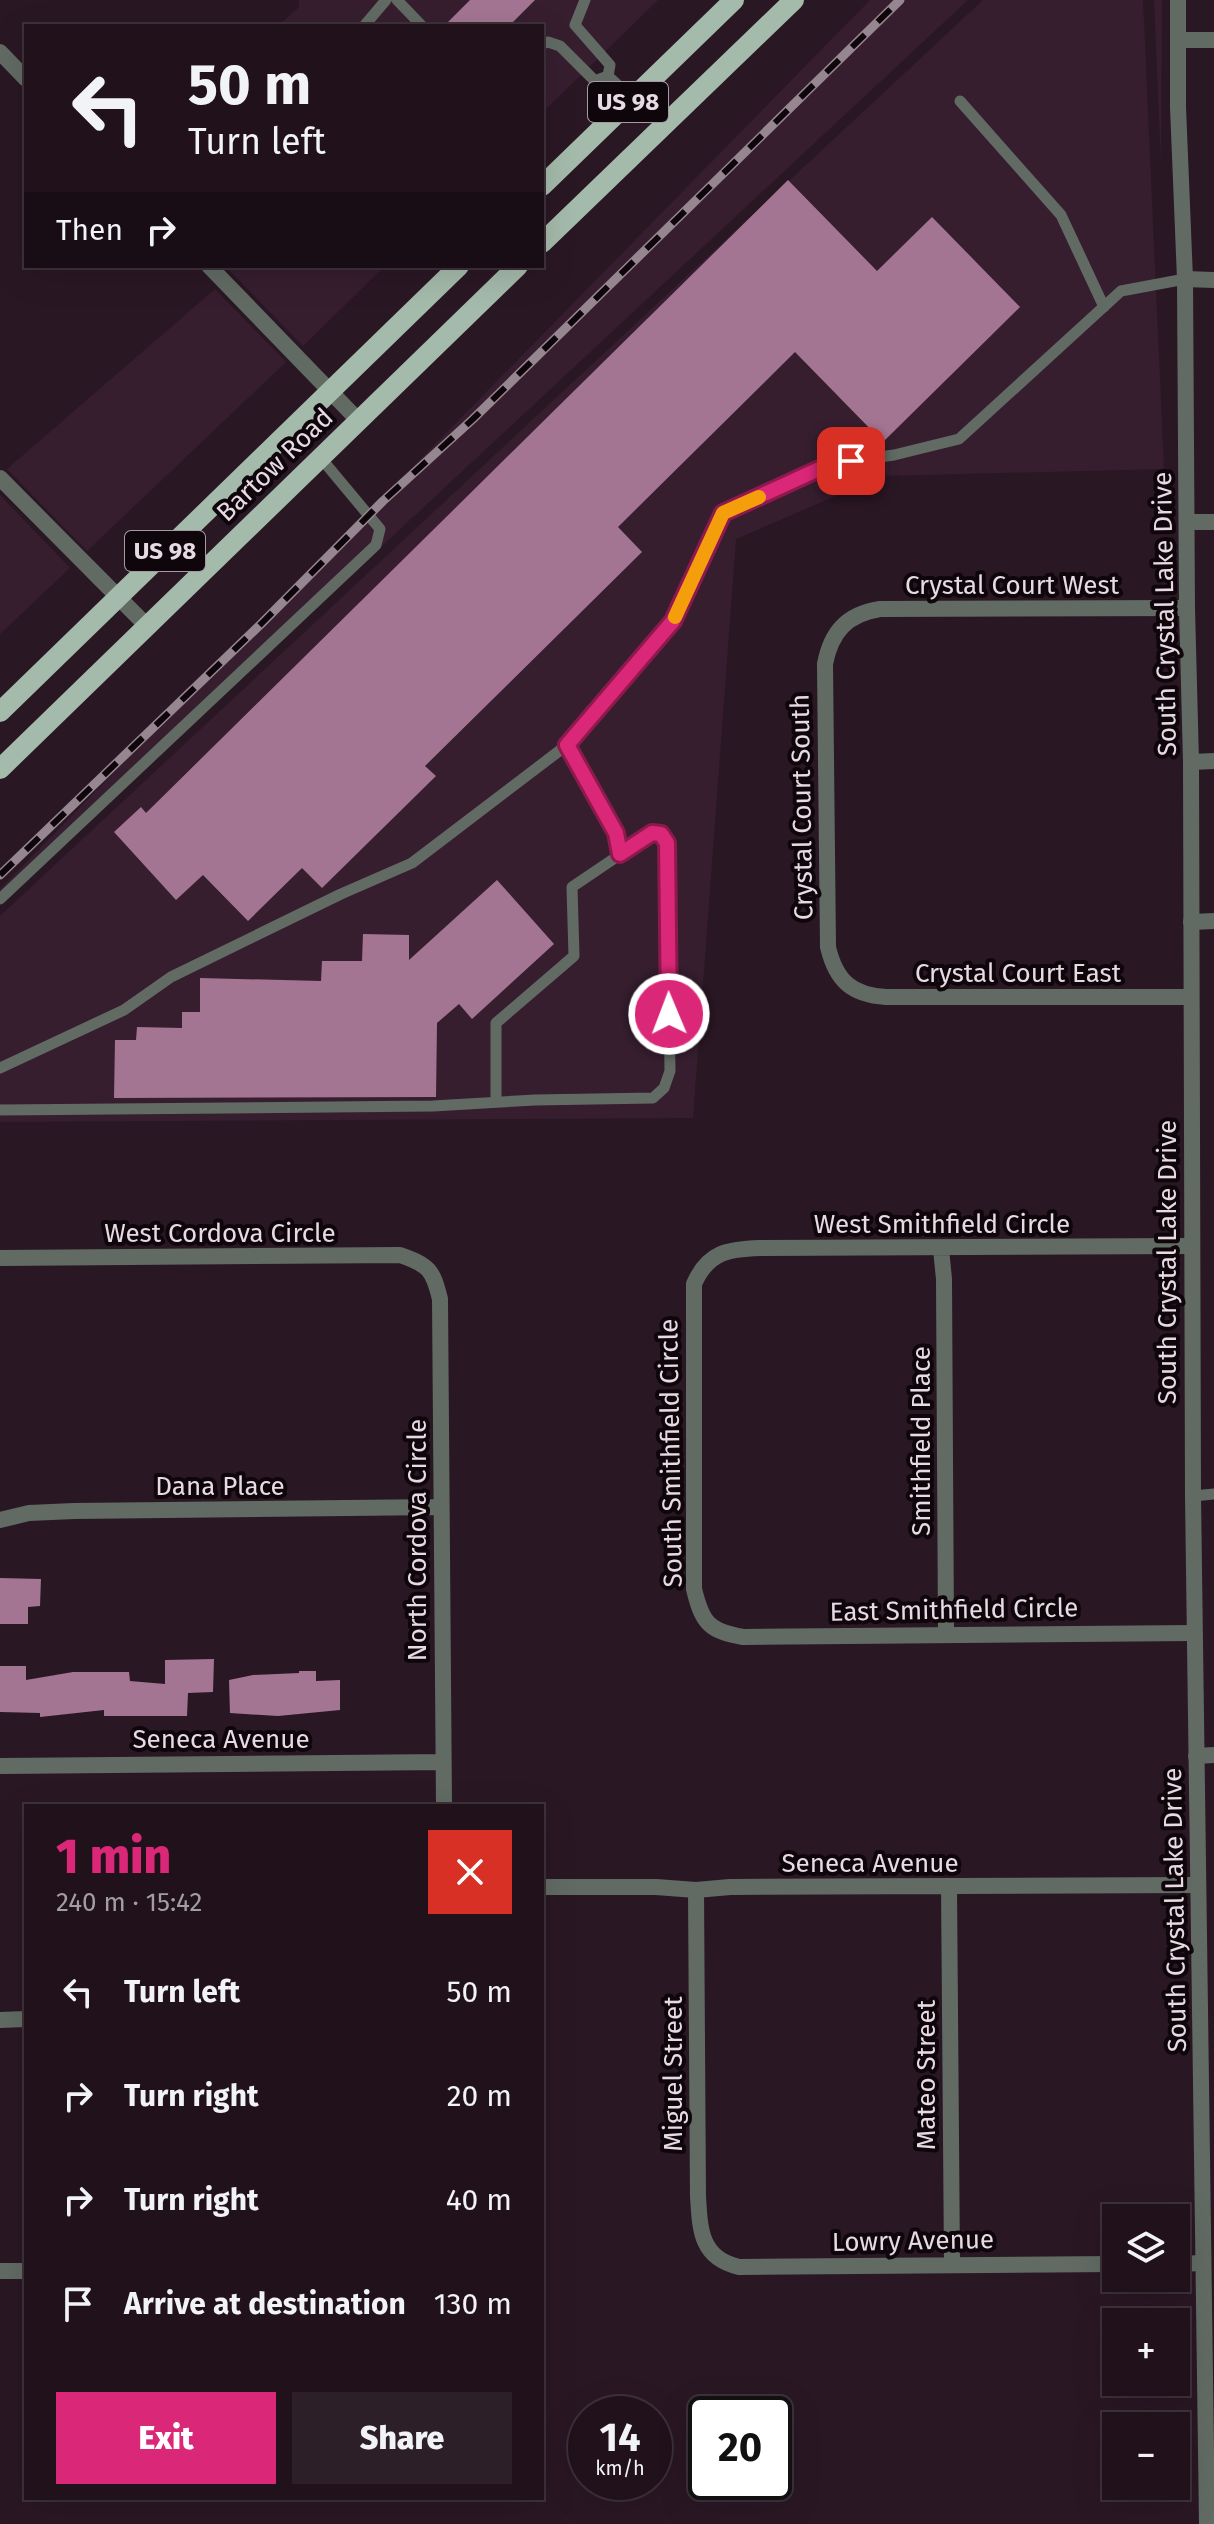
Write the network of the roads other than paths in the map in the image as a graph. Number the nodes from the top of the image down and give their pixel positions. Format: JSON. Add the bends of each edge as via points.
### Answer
{"nodes":[{"id":1,"x":386,"y":0,"type":"edge"},
{"id":2,"x":397,"y":0,"type":"edge"},
{"id":3,"x":585,"y":0,"type":"edge"},
{"id":4,"x":734,"y":0,"type":"edge"},
{"id":5,"x":794,"y":0,"type":"edge"},
{"id":6,"x":1178,"y":0,"type":"edge"},
{"id":7,"x":366,"y":24,"type":"edge"},
{"id":8,"x":420,"y":24,"type":"edge"},
{"id":9,"x":1179,"y":40,"type":"junction"},
{"id":10,"x":1214,"y":40,"type":"edge"},
{"id":11,"x":544,"y":43,"type":"edge"},
{"id":12,"x":0,"y":52,"type":"edge"},
{"id":13,"x":608,"y":76,"type":"junction"},
{"id":14,"x":24,"y":77,"type":"edge"},
{"id":15,"x":632,"y":98,"type":"junction"},
{"id":16,"x":960,"y":101,"type":"dead end"},
{"id":17,"x":544,"y":184,"type":"edge"},
{"id":18,"x":544,"y":241,"type":"edge"},
{"id":19,"x":211,"y":268,"type":"edge"},
{"id":20,"x":457,"y":268,"type":"edge"},
{"id":21,"x":516,"y":268,"type":"edge"},
{"id":22,"x":1185,"y":279,"type":"junction"},
{"id":23,"x":1214,"y":280,"type":"edge"},
{"id":24,"x":1104,"y":307,"type":"junction"},
{"id":25,"x":330,"y":390,"type":"junction"},
{"id":26,"x":358,"y":420,"type":"junction"},
{"id":27,"x":320,"y":457,"type":"junction"},
{"id":28,"x":0,"y":478,"type":"edge"},
{"id":29,"x":1187,"y":522,"type":"junction"},
{"id":30,"x":1214,"y":522,"type":"edge"},
{"id":31,"x":117,"y":599,"type":"junction"},
{"id":32,"x":1187,"y":608,"type":"junction"},
{"id":33,"x":147,"y":626,"type":"junction"},
{"id":34,"x":842,"y":626,"type":"joint"},
{"id":35,"x":0,"y":712,"type":"edge"},
{"id":36,"x":567,"y":745,"type":"junction"},
{"id":37,"x":1214,"y":761,"type":"edge"},
{"id":38,"x":1191,"y":762,"type":"junction"},
{"id":39,"x":0,"y":769,"type":"edge"},
{"id":40,"x":620,"y":854,"type":"junction"},
{"id":41,"x":0,"y":899,"type":"edge"},
{"id":42,"x":1214,"y":921,"type":"edge"},
{"id":43,"x":1191,"y":922,"type":"junction"},
{"id":44,"x":848,"y":985,"type":"joint"},
{"id":45,"x":1190,"y":997,"type":"junction"},
{"id":46,"x":0,"y":1068,"type":"edge"},
{"id":47,"x":496,"y":1102,"type":"junction"},
{"id":48,"x":0,"y":1110,"type":"edge"},
{"id":49,"x":1190,"y":1246,"type":"junction"},
{"id":50,"x":941,"y":1249,"type":"junction"},
{"id":51,"x":0,"y":1258,"type":"edge"},
{"id":52,"x":700,"y":1270,"type":"joint"},
{"id":53,"x":434,"y":1275,"type":"joint"},
{"id":54,"x":1214,"y":1494,"type":"edge"},
{"id":55,"x":1193,"y":1496,"type":"junction"},
{"id":56,"x":440,"y":1507,"type":"junction"},
{"id":57,"x":0,"y":1520,"type":"edge"},
{"id":58,"x":716,"y":1629,"type":"joint"},
{"id":59,"x":946,"y":1633,"type":"junction"},
{"id":60,"x":1194,"y":1633,"type":"junction"},
{"id":61,"x":1214,"y":1755,"type":"edge"},
{"id":62,"x":1196,"y":1756,"type":"junction"},
{"id":63,"x":443,"y":1762,"type":"junction"},
{"id":64,"x":0,"y":1766,"type":"edge"},
{"id":65,"x":444,"y":1804,"type":"edge"},
{"id":66,"x":1198,"y":1885,"type":"junction"},
{"id":67,"x":949,"y":1886,"type":"junction"},
{"id":68,"x":544,"y":1887,"type":"edge"},
{"id":69,"x":696,"y":1890,"type":"junction"},
{"id":70,"x":24,"y":2019,"type":"edge"},
{"id":71,"x":0,"y":2020,"type":"edge"},
{"id":72,"x":714,"y":2254,"type":"joint"},
{"id":73,"x":952,"y":2263,"type":"junction"},
{"id":74,"x":1190,"y":2263,"type":"edge"},
{"id":75,"x":1202,"y":2263,"type":"junction"},
{"id":76,"x":1102,"y":2264,"type":"edge"},
{"id":77,"x":0,"y":2271,"type":"edge"},
{"id":78,"x":24,"y":2271,"type":"edge"},
{"id":79,"x":1210,"y":2396,"type":"edge"},
{"id":80,"x":1207,"y":2524,"type":"edge"}],
"edges":[{"from":1,"to":7,"type":"lane"},
{"from":2,"to":8,"type":"lane"},
{"from":3,"to":13,"type":"lane","via":[[575,25],[610,65]]},
{"from":4,"to":15,"type":"main road","number":"US 98"},
{"from":5,"to":18,"type":"main road","number":"US 98"},
{"from":6,"to":9,"type":"street","name":"South Crystal Lake Drive"},
{"from":9,"to":10,"type":"street"},
{"from":9,"to":22,"type":"street","name":"South Crystal Lake Drive"},
{"from":11,"to":13,"type":"lane","via":[[560,46],[595,81]]},
{"from":12,"to":14,"type":"street"},
{"from":13,"to":15,"type":"lane"},
{"from":15,"to":17,"type":"main road","number":"US 98"},
{"from":16,"to":24,"type":"lane","via":[[1061,215]]},
{"from":19,"to":25,"type":"street"},
{"from":20,"to":25,"type":"main road","name":"Bartow Road","number":"US 98"},
{"from":21,"to":26,"type":"main road","name":"Bartow Road","number":"US 98"},
{"from":22,"to":23,"type":"street"},
{"from":22,"to":24,"type":"lane","via":[[1121,291]]},
{"from":22,"to":29,"type":"street","name":"South Crystal Lake Drive"},
{"from":24,"to":36,"type":"lane","via":[[959,439],[830,464],[723,513],[673,621]]},
{"from":25,"to":26,"type":"street"},
{"from":25,"to":31,"type":"main road","name":"Bartow Road","number":"US 98"},
{"from":26,"to":27,"type":"main road","name":"Bartow Road","number":"US 98"},
{"from":27,"to":33,"type":"main road","name":"Bartow Road","number":"US 98"},
{"from":27,"to":41,"type":"lane","via":[[380,529],[376,545]]},
{"from":28,"to":31,"type":"street"},
{"from":29,"to":30,"type":"street"},
{"from":29,"to":32,"type":"street","name":"South Crystal Lake Drive"},
{"from":31,"to":33,"type":"street"},
{"from":31,"to":35,"type":"main road","name":"Bartow Road","number":"US 98"},
{"from":32,"to":34,"type":"street","name":"Crystal Court West","via":[[880,609]]},
{"from":32,"to":38,"type":"street","name":"South Crystal Lake Drive"},
{"from":33,"to":39,"type":"main road","name":"Bartow Road","number":"US 98"},
{"from":34,"to":44,"type":"street","name":"Crystal Court South","via":[[829,645],[825,664],[828,947],[832,967]]},
{"from":36,"to":40,"type":"lane","via":[[616,833]]},
{"from":36,"to":46,"type":"lane","via":[[412,863],[171,977],[124,1010]]},
{"from":37,"to":38,"type":"street"},
{"from":38,"to":43,"type":"street","name":"South Crystal Lake Drive"},
{"from":40,"to":47,"type":"lane","via":[[572,887],[574,956],[496,1023]]},
{"from":40,"to":47,"type":"lane","via":[[652,833],[661,834],[667,843],[670,1071],[664,1088],[653,1098]]},
{"from":42,"to":43,"type":"street"},
{"from":43,"to":45,"type":"street","name":"South Crystal Lake Drive"},
{"from":44,"to":45,"type":"street","name":"Crystal Court East","via":[[867,996],[886,997]]},
{"from":45,"to":49,"type":"street","name":"South Crystal Lake Drive"},
{"from":47,"to":48,"type":"lane"},
{"from":49,"to":50,"type":"street","name":"West Smithfield Circle"},
{"from":49,"to":55,"type":"street","name":"South Crystal Lake Drive"},
{"from":50,"to":52,"type":"street","name":"West Smithfield Circle","via":[[731,1249]]},
{"from":50,"to":59,"type":"street","name":"Smithfield Place"},
{"from":51,"to":53,"type":"street","name":"West Cordova Circle","via":[[400,1255],[420,1262]]},
{"from":52,"to":58,"type":"street","name":"South Smithfield Circle","via":[[694,1284],[694,1589],[700,1615]]},
{"from":53,"to":56,"type":"street","name":"North Cordova Circle","via":[[440,1299]]},
{"from":54,"to":55,"type":"lane"},
{"from":55,"to":60,"type":"street","name":"South Crystal Lake Drive"},
{"from":56,"to":57,"type":"street","name":"Dana Place","via":[[74,1511]]},
{"from":56,"to":63,"type":"street","name":"North Cordova Circle"},
{"from":58,"to":59,"type":"street","name":"East Smithfield Circle","via":[[743,1637]]},
{"from":59,"to":60,"type":"street","name":"East Smithfield Circle"},
{"from":60,"to":62,"type":"street","name":"South Crystal Lake Drive"},
{"from":61,"to":62,"type":"street"},
{"from":62,"to":66,"type":"street","name":"South Crystal Lake Drive"},
{"from":63,"to":64,"type":"street","name":"Seneca Avenue"},
{"from":63,"to":65,"type":"street","name":"North Cordova Circle"},
{"from":66,"to":67,"type":"street","name":"Seneca Avenue"},
{"from":66,"to":75,"type":"street","name":"South Crystal Lake Drive"},
{"from":67,"to":69,"type":"street","name":"Seneca Avenue"},
{"from":67,"to":73,"type":"street","name":"Mateo Street"},
{"from":68,"to":69,"type":"street","name":"Seneca Avenue"},
{"from":69,"to":72,"type":"street","name":"Miguel Street","via":[[699,2217]]},
{"from":70,"to":71,"type":"street"},
{"from":72,"to":73,"type":"street","name":"Lowry Avenue","via":[[739,2267]]},
{"from":73,"to":76,"type":"street","name":"Lowry Avenue"},
{"from":74,"to":75,"type":"street"},
{"from":75,"to":79,"type":"street","name":"South Crystal Lake Drive"},
{"from":77,"to":78,"type":"street"},
{"from":79,"to":80,"type":"street","name":"South Crystal Lake Drive"}]}
